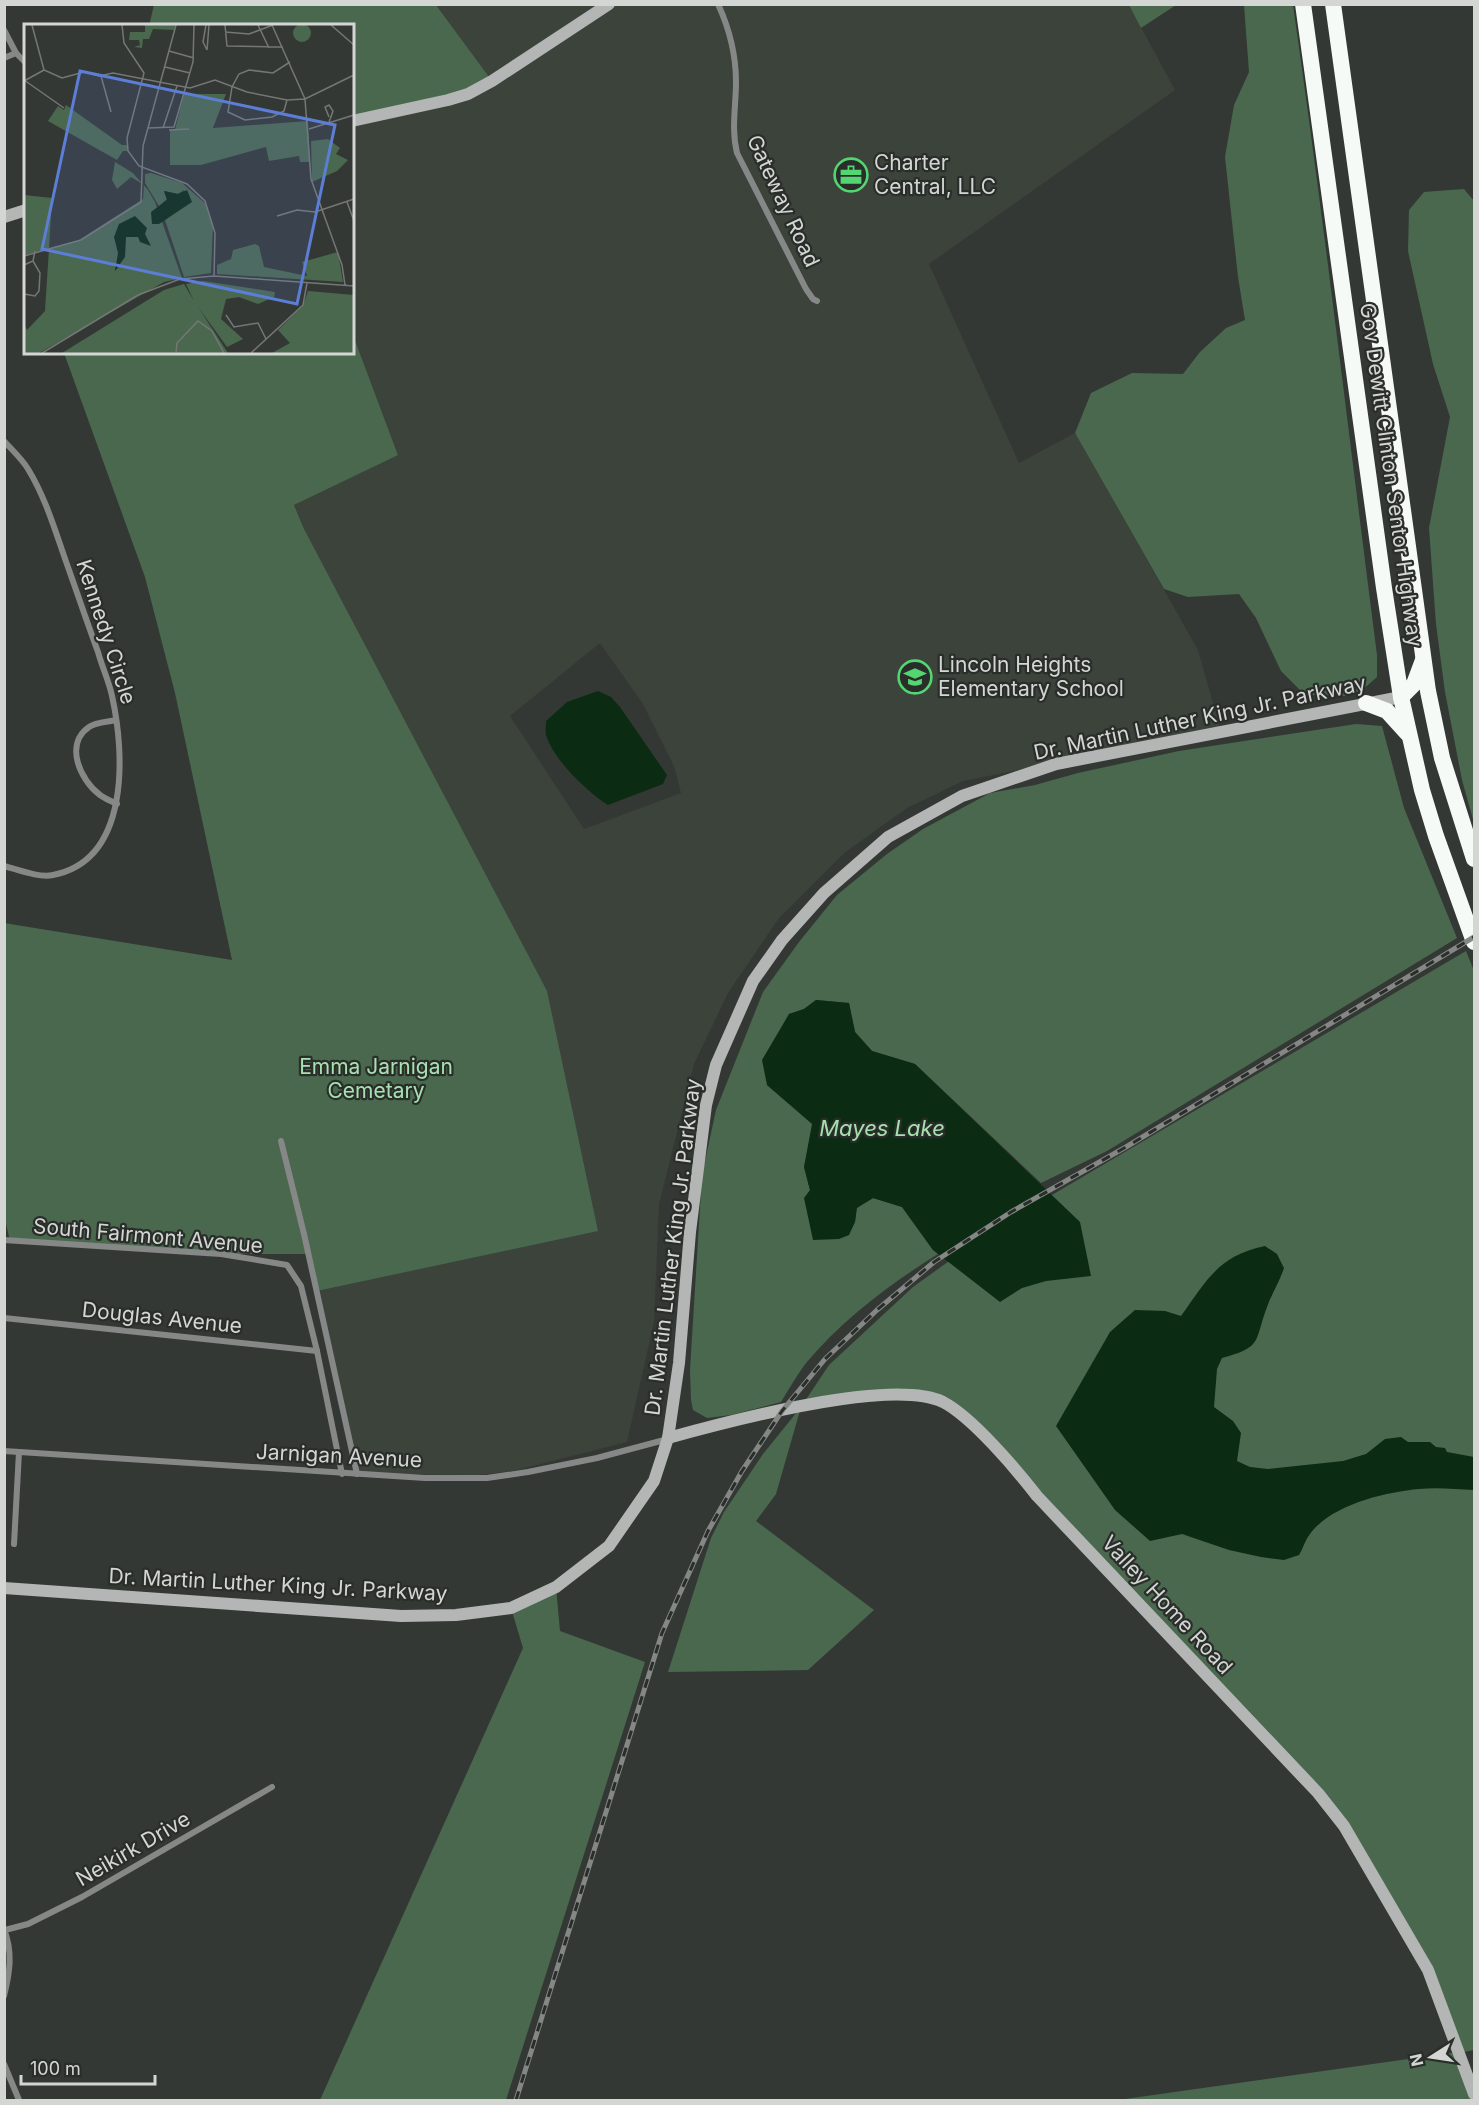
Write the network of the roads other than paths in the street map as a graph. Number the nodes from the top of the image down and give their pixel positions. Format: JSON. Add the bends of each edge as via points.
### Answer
{"nodes":[{"id":1,"x":609,"y":4,"type":"edge"},
{"id":2,"x":718,"y":4,"type":"edge"},
{"id":3,"x":1303,"y":4,"type":"edge"},
{"id":4,"x":1333,"y":4,"type":"edge"},
{"id":5,"x":4,"y":30,"type":"edge"},
{"id":6,"x":16,"y":53,"type":"junction"},
{"id":7,"x":4,"y":58,"type":"edge"},
{"id":8,"x":24,"y":61,"type":"edge"},
{"id":9,"x":354,"y":121,"type":"edge"},
{"id":10,"x":24,"y":211,"type":"edge"},
{"id":11,"x":4,"y":217,"type":"edge"},
{"id":12,"x":817,"y":301,"type":"dead end"},
{"id":13,"x":4,"y":441,"type":"edge"},
{"id":14,"x":1424,"y":657,"type":"junction"},
{"id":15,"x":1401,"y":697,"type":"junction"},
{"id":16,"x":1366,"y":703,"type":"junction"},
{"id":17,"x":116,"y":720,"type":"junction"},
{"id":18,"x":1435,"y":723,"type":"junction"},
{"id":19,"x":1409,"y":736,"type":"junction"},
{"id":20,"x":117,"y":804,"type":"junction"},
{"id":21,"x":1474,"y":859,"type":"edge"},
{"id":22,"x":4,"y":866,"type":"edge"},
{"id":23,"x":1474,"y":942,"type":"edge"},
{"id":24,"x":281,"y":1141,"type":"dead end"},
{"id":25,"x":4,"y":1240,"type":"edge"},
{"id":26,"x":4,"y":1318,"type":"edge"},
{"id":27,"x":317,"y":1351,"type":"junction"},
{"id":28,"x":668,"y":1438,"type":"junction"},
{"id":29,"x":4,"y":1451,"type":"edge"},
{"id":30,"x":19,"y":1452,"type":"junction"},
{"id":31,"x":342,"y":1474,"type":"junction"},
{"id":32,"x":357,"y":1474,"type":"junction"},
{"id":33,"x":14,"y":1544,"type":"dead end"},
{"id":34,"x":4,"y":1588,"type":"edge"},
{"id":35,"x":272,"y":1787,"type":"dead end"},
{"id":36,"x":5,"y":1930,"type":"edge"},
{"id":37,"x":4,"y":1996,"type":"edge"},
{"id":38,"x":4,"y":2064,"type":"edge"},
{"id":39,"x":1474,"y":2094,"type":"edge"},
{"id":40,"x":19,"y":2100,"type":"edge"}],
"edges":[{"from":1,"to":9,"type":"main road","via":[[468,94]]},
{"from":2,"to":12,"type":"street","name":"Gateway Road","via":[[735,66],[733,134],[737,153],[806,289]]},
{"from":3,"to":15,"type":"highway","name":"Gov Dewitt Clinton Sentor Highway"},
{"from":4,"to":14,"type":"highway","name":"Gov Dewitt Clinton Sentor Highway"},
{"from":5,"to":6,"type":"street"},
{"from":6,"to":7,"type":"street"},
{"from":6,"to":8,"type":"street"},
{"from":10,"to":11,"type":"main road"},
{"from":13,"to":17,"type":"street","name":"Kennedy Circle","via":[[28,468],[47,509],[112,695]]},
{"from":14,"to":15,"type":"highway","via":[[1414,684]]},
{"from":14,"to":18,"type":"highway","name":"Gov Dewitt Clinton Sentor Highway"},
{"from":15,"to":16,"type":"main road","name":"Dr. Martin Luther King Jr. Parkway"},
{"from":15,"to":18,"type":"highway","via":[[1418,703]]},
{"from":15,"to":19,"type":"highway","name":"Gov Dewitt Clinton Sentor Highway"},
{"from":16,"to":19,"type":"highway","via":[[1388,711]]},
{"from":16,"to":28,"type":"main road","name":"Dr. Martin Luther King Jr. Parkway","via":[[1056,764],[962,796],[888,837],[824,893],[782,940],[753,981],[716,1065],[703,1128]]},
{"from":17,"to":20,"type":"street","name":"Kennedy Circle"},
{"from":17,"to":20,"type":"street","via":[[91,725],[78,735],[76,761],[99,795]]},
{"from":18,"to":21,"type":"highway","name":"Gov Dewitt Clinton Sentor Highway"},
{"from":19,"to":23,"type":"highway","name":"Gov Dewitt Clinton Sentor Highway","via":[[1422,790]]},
{"from":20,"to":22,"type":"street","name":"Kennedy Circle","via":[[110,830],[77,867],[52,876]]},
{"from":24,"to":32,"type":"street"},
{"from":25,"to":27,"type":"street","name":"South Fairmont Avenue","via":[[221,1254],[287,1265],[301,1286]]},
{"from":26,"to":27,"type":"street","name":"Douglas Avenue"},
{"from":27,"to":31,"type":"street","name":"South Fairmont Avenue"},
{"from":28,"to":32,"type":"street","name":"Jarnigan Avenue","via":[[597,1458],[487,1478]]},
{"from":28,"to":34,"type":"main road","name":"Dr. Martin Luther King Jr. Parkway","via":[[654,1481],[609,1546],[556,1587],[510,1608],[456,1616],[401,1616]]},
{"from":28,"to":39,"type":"main road","name":"Valley Home Road","via":[[749,1417],[861,1397],[909,1394],[951,1407],[1018,1473],[1335,1812],[1428,1970]]},
{"from":29,"to":30,"type":"street","name":"Jarnigan Avenue"},
{"from":30,"to":31,"type":"street","name":"Jarnigan Avenue"},
{"from":30,"to":33,"type":"street"},
{"from":31,"to":32,"type":"street","name":"Jarnigan Avenue"},
{"from":35,"to":36,"type":"street","name":"Neikirk Drive","via":[[82,1897],[28,1924]]},
{"from":36,"to":37,"type":"street","via":[[11,1969]]},
{"from":38,"to":40,"type":"street"}]}
